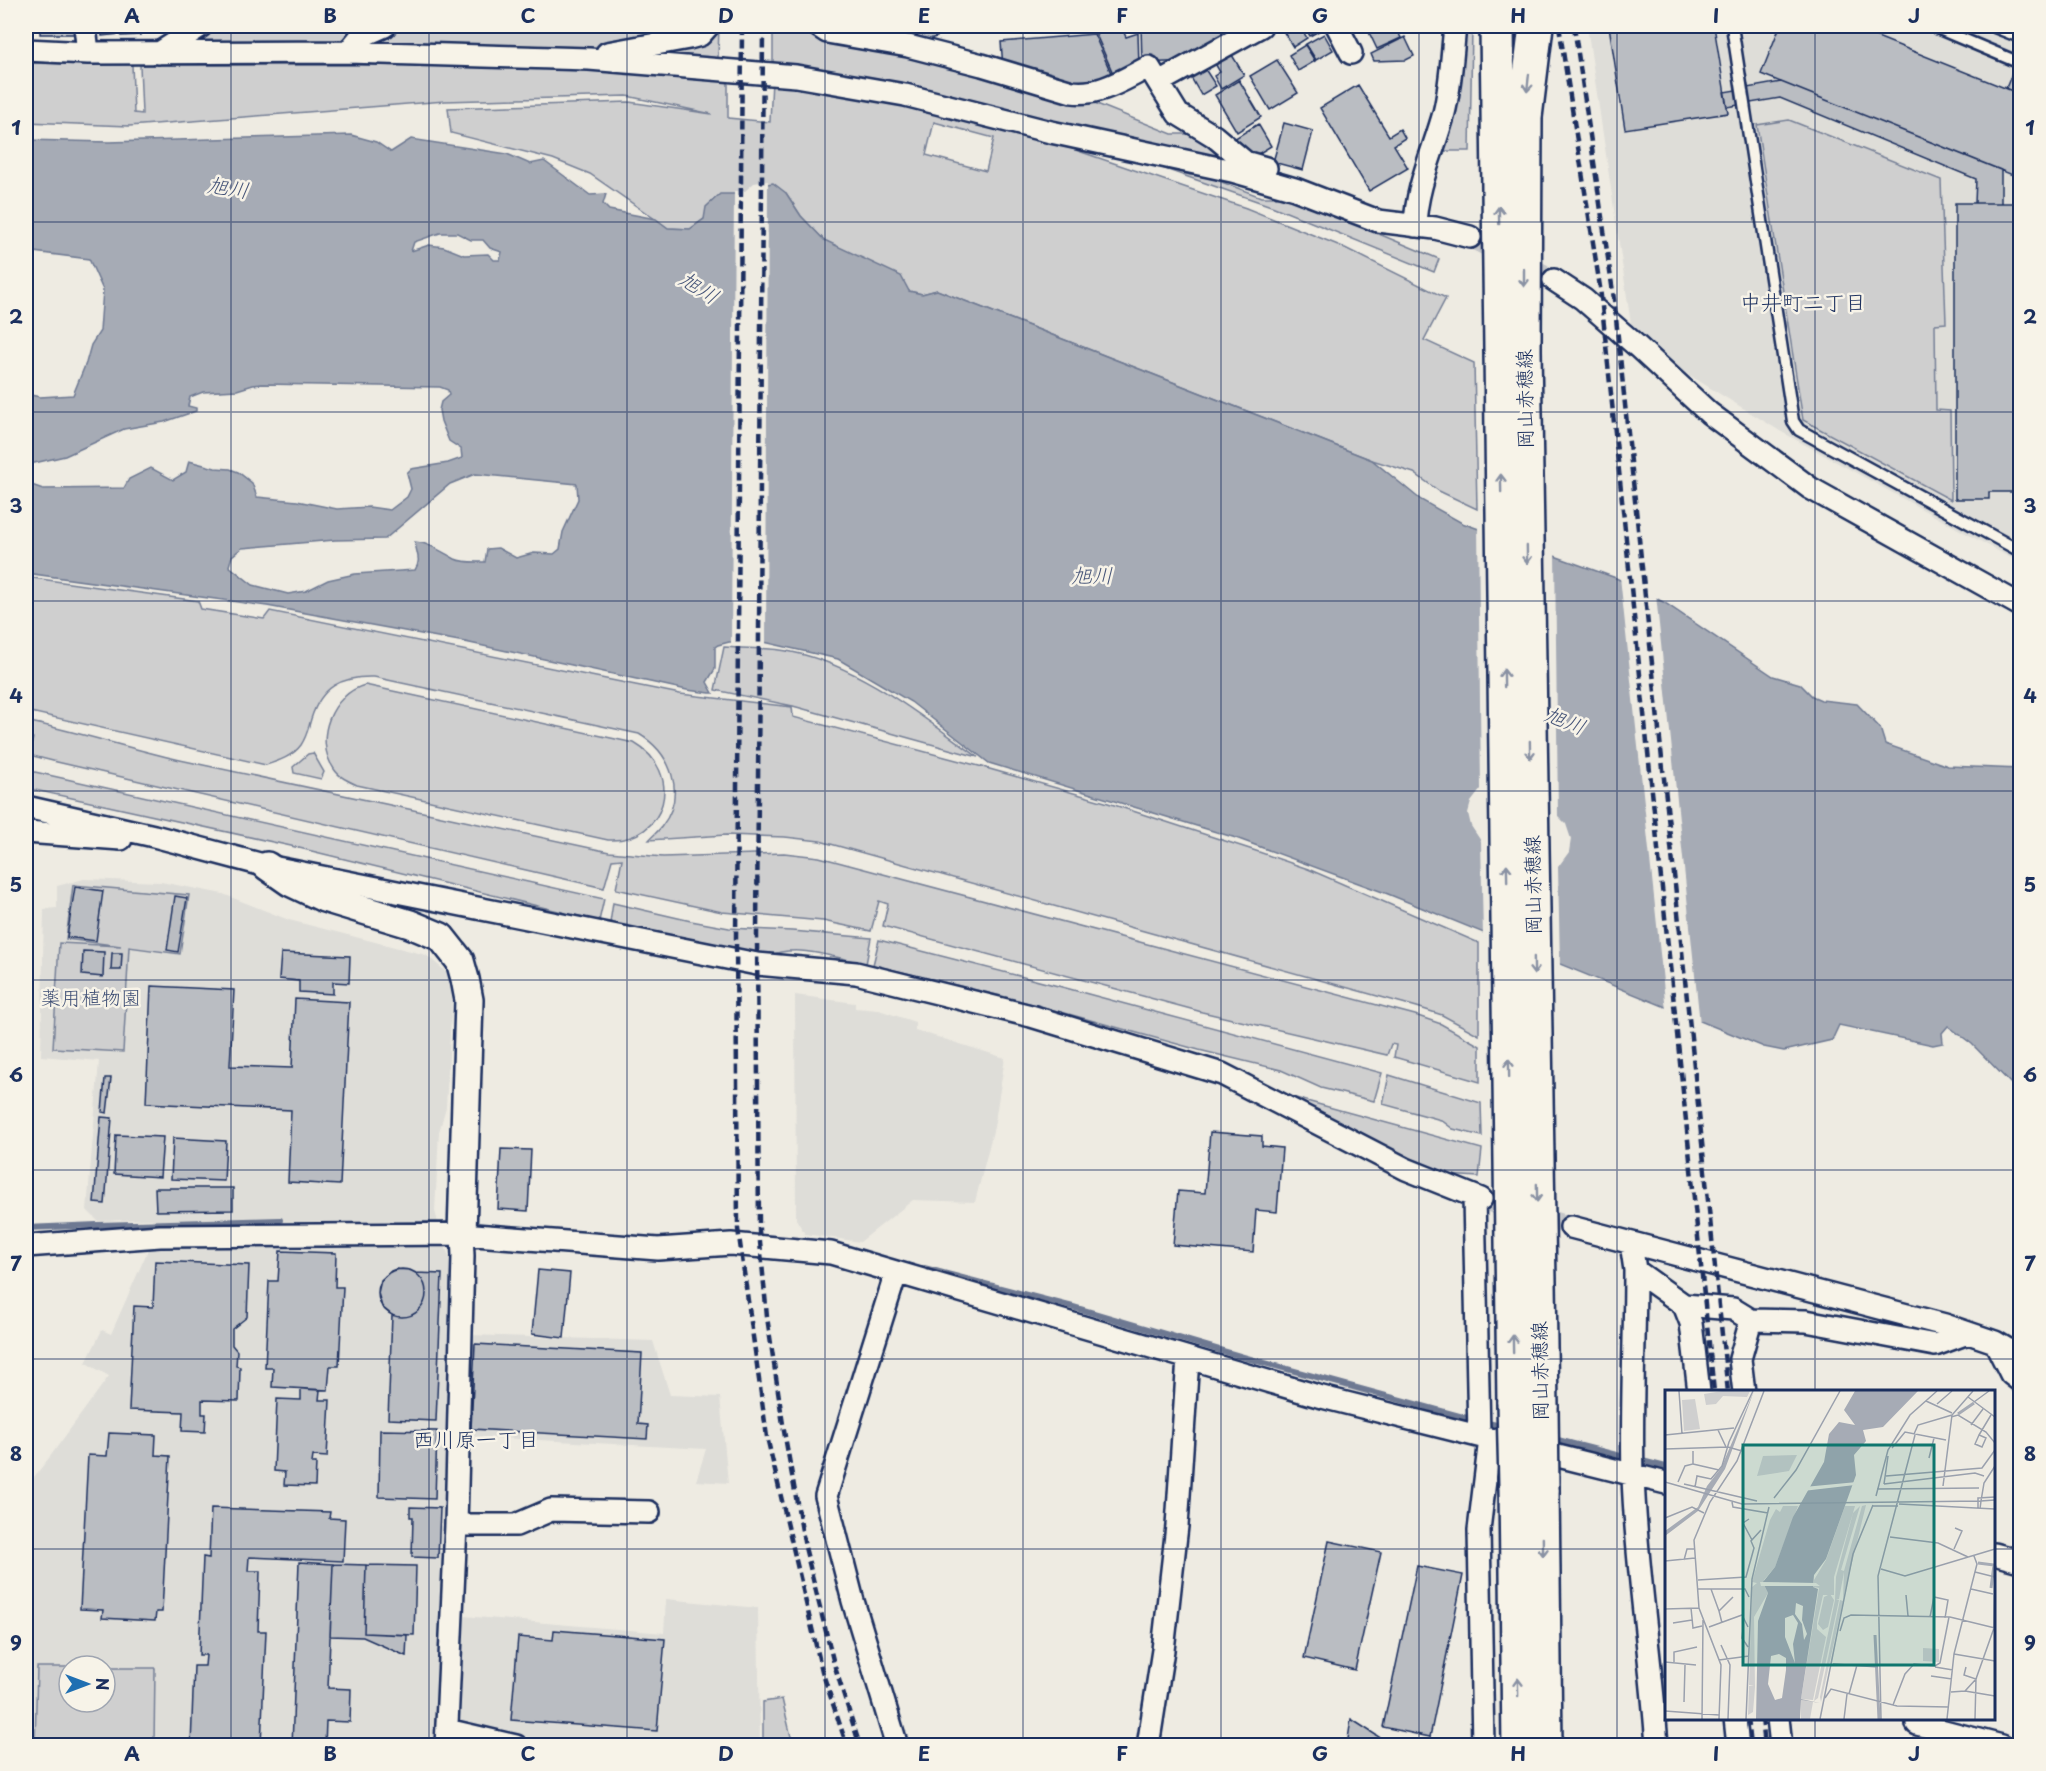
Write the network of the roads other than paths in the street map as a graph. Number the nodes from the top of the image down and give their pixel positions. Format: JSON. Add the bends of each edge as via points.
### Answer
{"nodes":[{"id":1,"x":85,"y":26,"type":"edge"},
{"id":2,"x":201,"y":26,"type":"edge"},
{"id":3,"x":385,"y":26,"type":"edge"},
{"id":4,"x":708,"y":26,"type":"edge"},
{"id":5,"x":818,"y":26,"type":"edge"},
{"id":6,"x":1261,"y":26,"type":"edge"},
{"id":7,"x":1337,"y":26,"type":"edge"},
{"id":8,"x":1455,"y":26,"type":"edge"},
{"id":9,"x":1497,"y":26,"type":"edge"},
{"id":10,"x":1536,"y":26,"type":"edge"},
{"id":11,"x":1732,"y":26,"type":"edge"},
{"id":12,"x":1932,"y":26,"type":"edge"},
{"id":13,"x":1992,"y":26,"type":"edge"},
{"id":14,"x":2020,"y":37,"type":"edge"},
{"id":15,"x":26,"y":50,"type":"edge"},
{"id":16,"x":88,"y":52,"type":"junction"},
{"id":17,"x":159,"y":52,"type":"junction"},
{"id":18,"x":348,"y":52,"type":"junction"},
{"id":19,"x":1351,"y":53,"type":"dead end"},
{"id":20,"x":589,"y":59,"type":"junction"},
{"id":21,"x":2020,"y":63,"type":"edge"},
{"id":22,"x":1159,"y":82,"type":"junction"},
{"id":23,"x":1301,"y":191,"type":"junction"},
{"id":24,"x":1415,"y":226,"type":"junction"},
{"id":25,"x":1470,"y":237,"type":"tunnel mouth"},
{"id":26,"x":1554,"y":280,"type":"tunnel mouth"},
{"id":27,"x":1512,"y":343,"type":"junction"},
{"id":28,"x":2020,"y":551,"type":"edge"},
{"id":29,"x":2020,"y":605,"type":"edge"},
{"id":30,"x":26,"y":807,"type":"edge"},
{"id":31,"x":26,"y":832,"type":"edge"},
{"id":32,"x":154,"y":836,"type":"junction"},
{"id":33,"x":267,"y":866,"type":"junction"},
{"id":34,"x":1571,"y":1227,"type":"tunnel mouth"},
{"id":35,"x":462,"y":1234,"type":"junction"},
{"id":36,"x":1631,"y":1243,"type":"junction"},
{"id":37,"x":26,"y":1246,"type":"edge"},
{"id":38,"x":1635,"y":1270,"type":"junction"},
{"id":39,"x":896,"y":1273,"type":"junction"},
{"id":40,"x":1684,"y":1305,"type":"junction"},
{"id":41,"x":1751,"y":1320,"type":"junction"},
{"id":42,"x":1968,"y":1332,"type":"junction"},
{"id":43,"x":1995,"y":1342,"type":"junction"},
{"id":44,"x":1188,"y":1358,"type":"junction"},
{"id":45,"x":2020,"y":1358,"type":"edge"},
{"id":46,"x":2020,"y":1381,"type":"edge"},
{"id":47,"x":1699,"y":1390,"type":"edge"},
{"id":48,"x":1744,"y":1390,"type":"edge"},
{"id":49,"x":1481,"y":1430,"type":"junction"},
{"id":50,"x":1633,"y":1463,"type":"junction"},
{"id":51,"x":1665,"y":1482,"type":"edge"},
{"id":52,"x":1529,"y":1487,"type":"junction"},
{"id":53,"x":649,"y":1512,"type":"dead end"},
{"id":54,"x":456,"y":1525,"type":"junction"},
{"id":55,"x":1995,"y":1554,"type":"edge"},
{"id":56,"x":2020,"y":1561,"type":"edge"},
{"id":57,"x":1735,"y":1720,"type":"edge"},
{"id":58,"x":1778,"y":1720,"type":"edge"},
{"id":59,"x":1917,"y":1724,"type":"dead end"},
{"id":60,"x":446,"y":1738,"type":"edge"},
{"id":61,"x":516,"y":1746,"type":"edge"},
{"id":62,"x":897,"y":1746,"type":"edge"},
{"id":63,"x":1148,"y":1746,"type":"edge"},
{"id":64,"x":1483,"y":1746,"type":"edge"},
{"id":65,"x":1519,"y":1746,"type":"edge"},
{"id":66,"x":1545,"y":1746,"type":"edge"},
{"id":67,"x":1657,"y":1746,"type":"edge"},
{"id":68,"x":1738,"y":1746,"type":"edge"},
{"id":69,"x":1781,"y":1746,"type":"edge"},
{"id":70,"x":2002,"y":1746,"type":"edge"}],
"edges":[{"from":1,"to":16,"type":"street"},
{"from":2,"to":17,"type":"street"},
{"from":3,"to":18,"type":"street","via":[[360,37]]},
{"from":4,"to":20,"type":"street","via":[[700,35]]},
{"from":5,"to":22,"type":"street","via":[[827,32],[908,46],[1072,92],[1101,90],[1149,67]]},
{"from":6,"to":22,"type":"street"},
{"from":7,"to":19,"type":"street"},
{"from":8,"to":24,"type":"street","via":[[1444,112],[1423,178]]},
{"from":27,"to":9,"type":"main road","name":"岡山赤穂線","one_way":true},
{"from":10,"to":27,"type":"main road","name":"岡山赤穂線","one_way":true,"via":[[1525,117]]},
{"from":11,"to":28,"type":"lane","via":[[1795,426]]},
{"from":12,"to":21,"type":"lane"},
{"from":13,"to":14,"type":"lane"},
{"from":15,"to":16,"type":"street"},
{"from":16,"to":17,"type":"street"},
{"from":17,"to":18,"type":"street"},
{"from":18,"to":20,"type":"street"},
{"from":20,"to":23,"type":"street","via":[[796,76],[905,95],[1232,171]]},
{"from":22,"to":23,"type":"street","via":[[1178,114],[1214,136],[1245,162],[1302,178]]},
{"from":23,"to":24,"type":"street","via":[[1378,220]]},
{"from":24,"to":25,"type":"street"},
{"from":26,"to":29,"type":"street","via":[[1630,340],[1708,414],[1810,488]]},
{"from":27,"to":52,"type":"main road","name":"岡山赤穂線","bridge":true},
{"from":30,"to":32,"type":"street"},
{"from":31,"to":32,"type":"street","via":[[123,839]]},
{"from":32,"to":33,"type":"street"},
{"from":33,"to":35,"type":"street","via":[[324,898],[441,936],[460,961],[469,1000]]},
{"from":33,"to":49,"type":"street","via":[[757,964],[856,973],[1031,1016],[1222,1074],[1406,1169],[1478,1198]]},
{"from":34,"to":36,"type":"street"},
{"from":35,"to":37,"type":"street","via":[[160,1236]]},
{"from":35,"to":39,"type":"street","via":[[658,1249],[731,1244],[772,1247],[831,1253]]},
{"from":35,"to":54,"type":"street"},
{"from":36,"to":38,"type":"street"},
{"from":36,"to":42,"type":"street"},
{"from":38,"to":40,"type":"street"},
{"from":38,"to":50,"type":"street"},
{"from":39,"to":44,"type":"street"},
{"from":39,"to":62,"type":"street","via":[[826,1496]]},
{"from":40,"to":41,"type":"street","via":[[1733,1309]]},
{"from":40,"to":47,"type":"street","via":[[1691,1323]]},
{"from":41,"to":42,"type":"street","via":[[1806,1321],[1935,1345]]},
{"from":41,"to":48,"type":"street","via":[[1740,1359]]},
{"from":42,"to":43,"type":"street"},
{"from":43,"to":45,"type":"street"},
{"from":43,"to":46,"type":"street","via":[[2011,1374]]},
{"from":44,"to":49,"type":"street","via":[[1318,1396]]},
{"from":44,"to":63,"type":"street","via":[[1177,1526]]},
{"from":49,"to":50,"type":"street"},
{"from":49,"to":64,"type":"street"},
{"from":50,"to":51,"type":"street"},
{"from":50,"to":67,"type":"street","via":[[1636,1536]]},
{"from":65,"to":52,"type":"main road","name":"岡山赤穂線","one_way":true},
{"from":52,"to":66,"type":"main road","name":"岡山赤穂線","one_way":true},
{"from":53,"to":54,"type":"street","via":[[551,1510],[516,1525]]},
{"from":54,"to":60,"type":"street"},
{"from":55,"to":56,"type":"street"},
{"from":57,"to":68,"type":"street"},
{"from":58,"to":69,"type":"street"},
{"from":59,"to":70,"type":"street"},
{"from":60,"to":61,"type":"street"}]}
